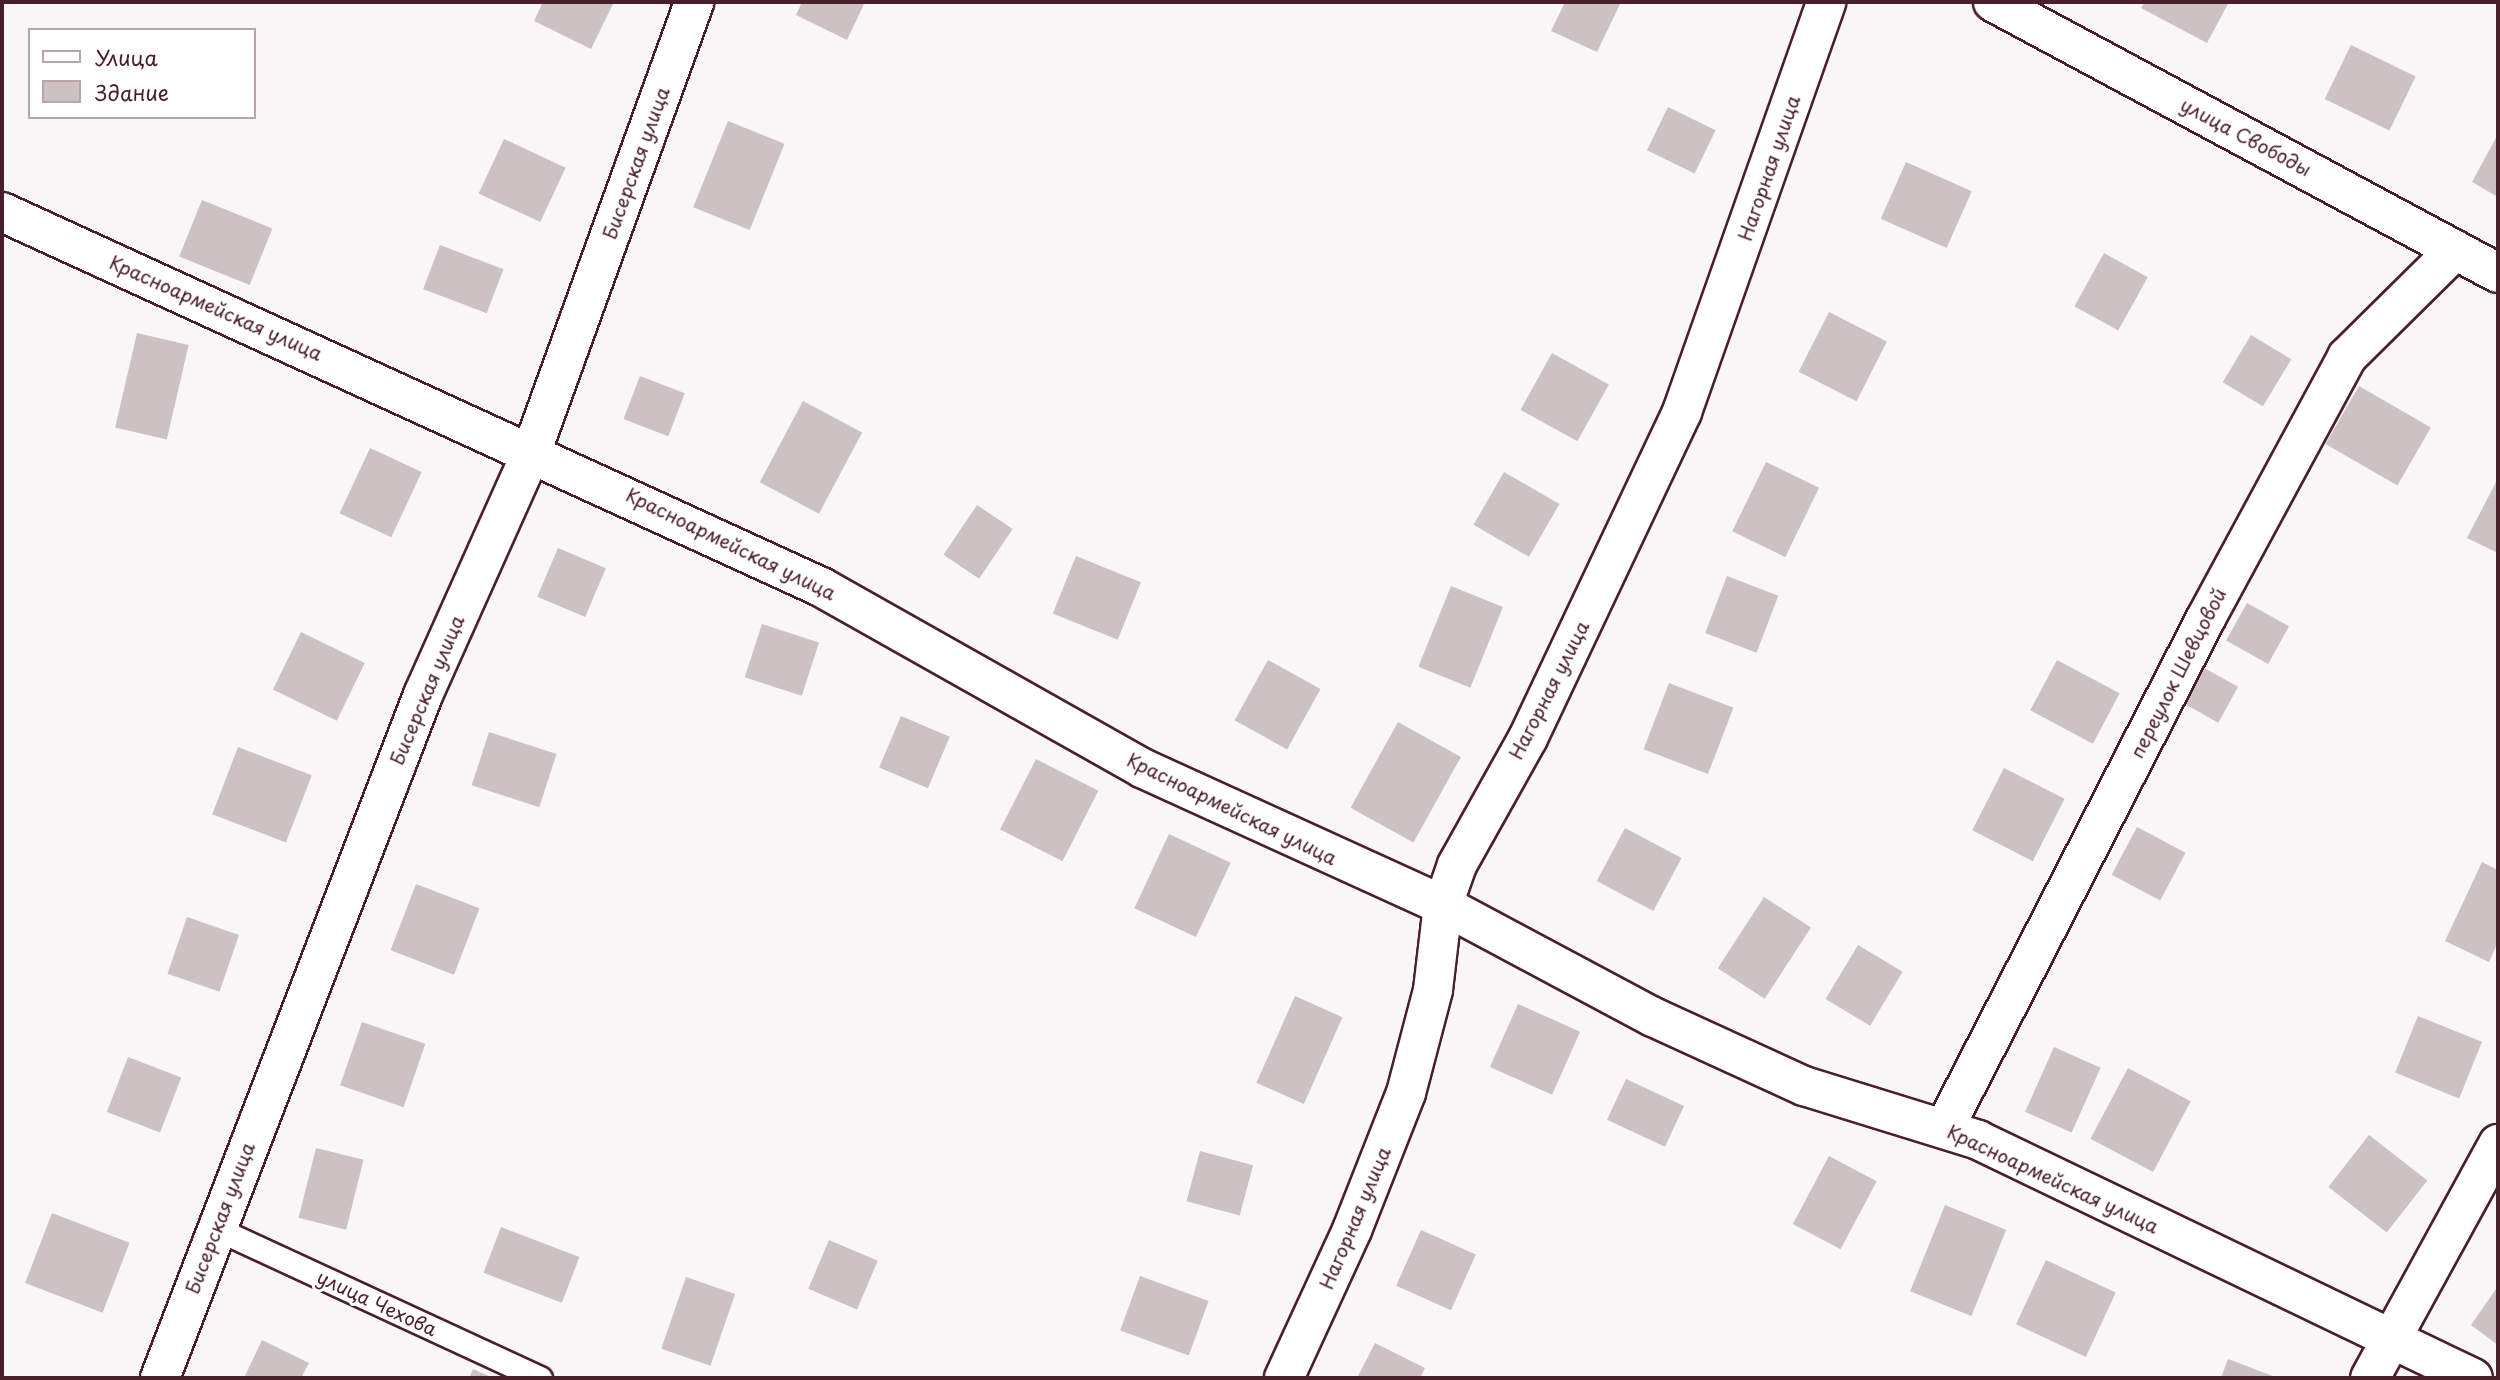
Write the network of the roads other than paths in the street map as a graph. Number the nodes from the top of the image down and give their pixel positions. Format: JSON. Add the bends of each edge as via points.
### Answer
{"nodes":[{"id":1,"x":694,"y":2,"type":"edge"},
{"id":2,"x":1826,"y":2,"type":"edge"},
{"id":3,"x":1993,"y":2,"type":"edge"},
{"id":4,"x":2,"y":212,"type":"edge"},
{"id":5,"x":2455,"y":250,"type":"junction"},
{"id":6,"x":2498,"y":273,"type":"edge"},
{"id":7,"x":530,"y":457,"type":"junction"},
{"id":8,"x":1443,"y":905,"type":"junction"},
{"id":9,"x":1945,"y":1127,"type":"junction"},
{"id":10,"x":2498,"y":1144,"type":"edge"},
{"id":11,"x":215,"y":1228,"type":"junction"},
{"id":12,"x":2393,"y":1339,"type":"junction"},
{"id":13,"x":160,"y":1378,"type":"edge"},
{"id":14,"x":540,"y":1378,"type":"edge"},
{"id":15,"x":1284,"y":1378,"type":"edge"},
{"id":16,"x":2370,"y":1378,"type":"edge"},
{"id":17,"x":2473,"y":1378,"type":"edge"}],
"edges":[{"from":1,"to":7,"type":"street","name":"Бисерская улица"},
{"from":2,"to":8,"type":"street","name":"Нагорная улица","via":[[1682,412],[1528,738],[1457,865]]},
{"from":3,"to":5,"type":"street","name":"улица Свободы"},
{"from":4,"to":7,"type":"street","name":"Красноармейская улица"},
{"from":5,"to":6,"type":"street","name":"улица Свободы"},
{"from":5,"to":9,"type":"street","name":"переулок Шевцовой","via":[[2421,288],[2358,340],[2347,357],[2206,618]]},
{"from":7,"to":8,"type":"street","name":"Красноармейская улица","via":[[595,480],[821,587],[1142,768]]},
{"from":7,"to":11,"type":"street","name":"Бисерская улица","via":[[422,695]]},
{"from":8,"to":9,"type":"street","name":"Красноармейская улица","via":[[1653,1017],[1804,1086]]},
{"from":8,"to":15,"type":"street","name":"Нагорная улица","via":[[1433,990],[1406,1093],[1352,1230]]},
{"from":9,"to":12,"type":"street","name":"Красноармейская улица"},
{"from":10,"to":12,"type":"street"},
{"from":11,"to":13,"type":"street","name":"Бисерская улица"},
{"from":11,"to":14,"type":"lane","name":"улица Чехова"},
{"from":12,"to":16,"type":"street"},
{"from":12,"to":17,"type":"street","name":"Красноармейская улица"}]}
